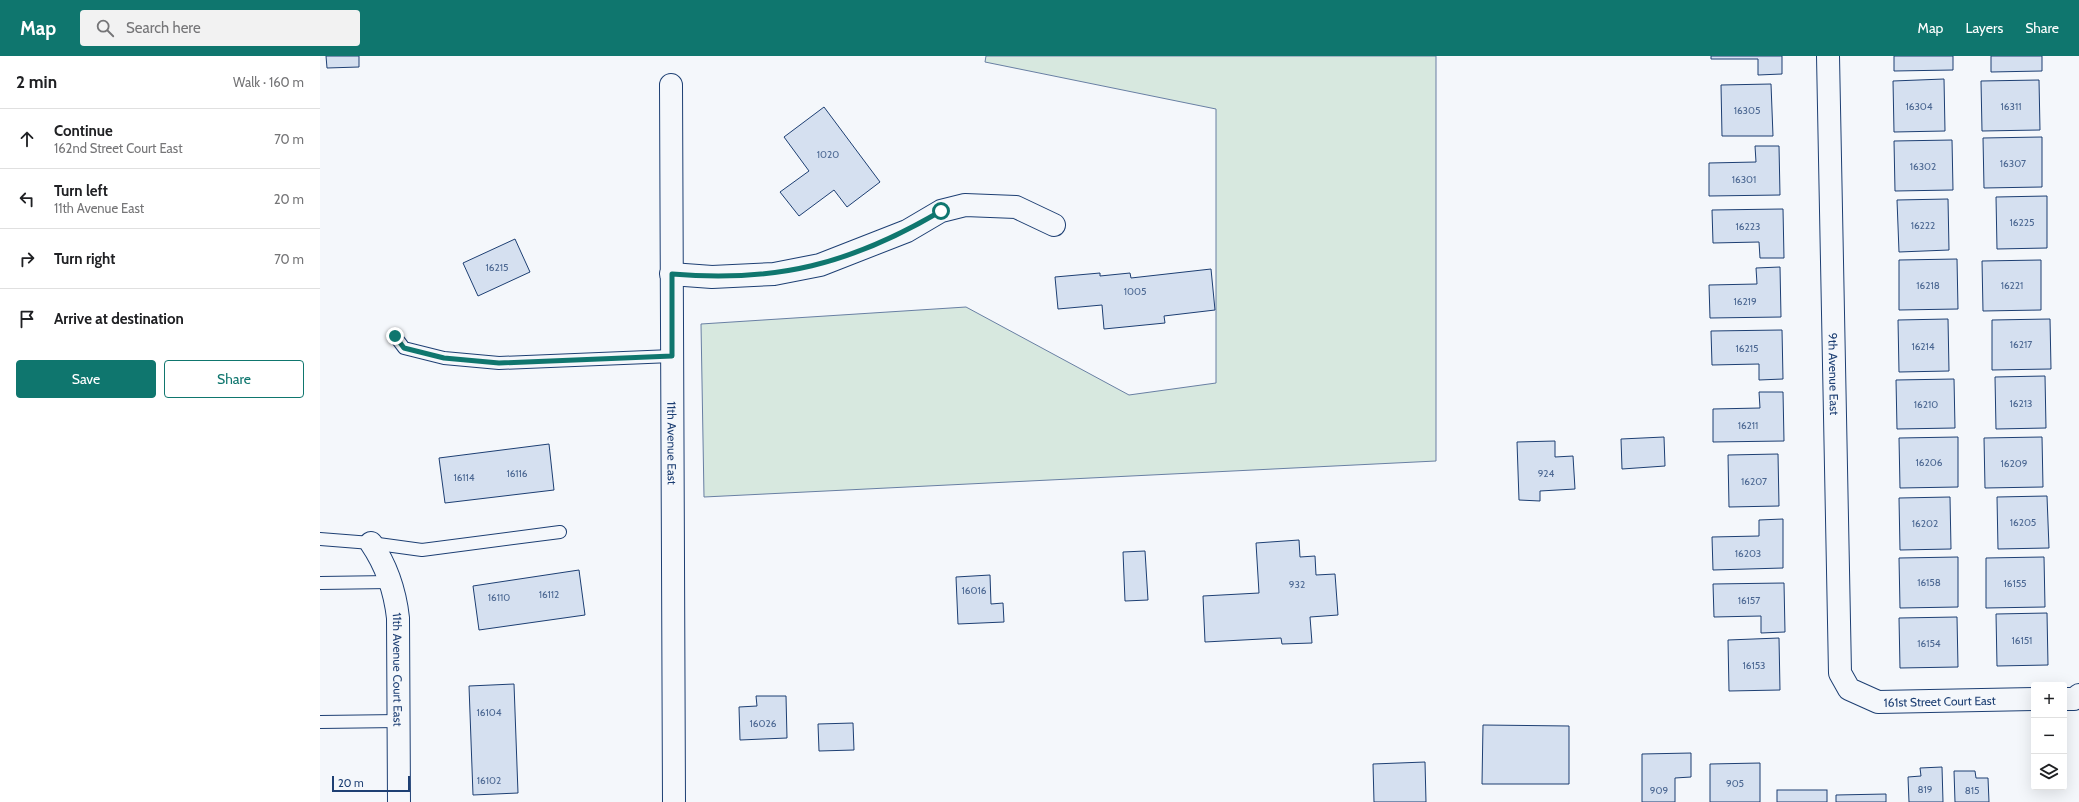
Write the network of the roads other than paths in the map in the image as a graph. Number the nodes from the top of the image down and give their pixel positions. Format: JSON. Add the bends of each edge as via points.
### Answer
{"nodes":[{"id":1,"x":1828,"y":56,"type":"edge"},
{"id":2,"x":671,"y":84,"type":"dead end"},
{"id":3,"x":1054,"y":225,"type":"dead end"},
{"id":4,"x":672,"y":274,"type":"junction"},
{"id":5,"x":395,"y":336,"type":"dead end"},
{"id":6,"x":672,"y":356,"type":"junction"},
{"id":7,"x":560,"y":532,"type":"dead end"},
{"id":8,"x":320,"y":540,"type":"edge"},
{"id":9,"x":371,"y":543,"type":"junction"},
{"id":10,"x":320,"y":582,"type":"edge"},
{"id":11,"x":390,"y":582,"type":"junction"},
{"id":12,"x":1849,"y":689,"type":"joint"},
{"id":13,"x":2079,"y":695,"type":"edge"},
{"id":14,"x":2031,"y":699,"type":"edge"},
{"id":15,"x":2067,"y":699,"type":"edge"},
{"id":16,"x":399,"y":720,"type":"junction"},
{"id":17,"x":320,"y":722,"type":"edge"},
{"id":18,"x":399,"y":802,"type":"edge"},
{"id":19,"x":674,"y":802,"type":"edge"}],
"edges":[{"from":1,"to":12,"type":"street","name":"9th Avenue East","via":[[1840,673]]},
{"from":2,"to":4,"type":"street","name":"11th Avenue East"},
{"from":3,"to":4,"type":"street","via":[[1016,207],[965,205],[941,211],[907,231],[820,265],[758,275],[712,277]]},
{"from":4,"to":6,"type":"street","name":"11th Avenue East"},
{"from":5,"to":6,"type":"lane","via":[[404,348],[444,358],[499,363]]},
{"from":6,"to":19,"type":"street","name":"11th Avenue East"},
{"from":7,"to":9,"type":"lane","via":[[422,550]]},
{"from":8,"to":9,"type":"lane"},
{"from":9,"to":11,"type":"street","name":"11th Avenue Court East","via":[[380,556]]},
{"from":10,"to":11,"type":"lane"},
{"from":11,"to":16,"type":"street","name":"11th Avenue Court East","via":[[396,598],[398,618]]},
{"from":12,"to":14,"type":"street","name":"161st Street Court East","via":[[1878,702]]},
{"from":13,"to":15,"type":"street","via":[[2074,699]]},
{"from":16,"to":17,"type":"lane"},
{"from":16,"to":18,"type":"street","name":"11th Avenue Court East"}]}
